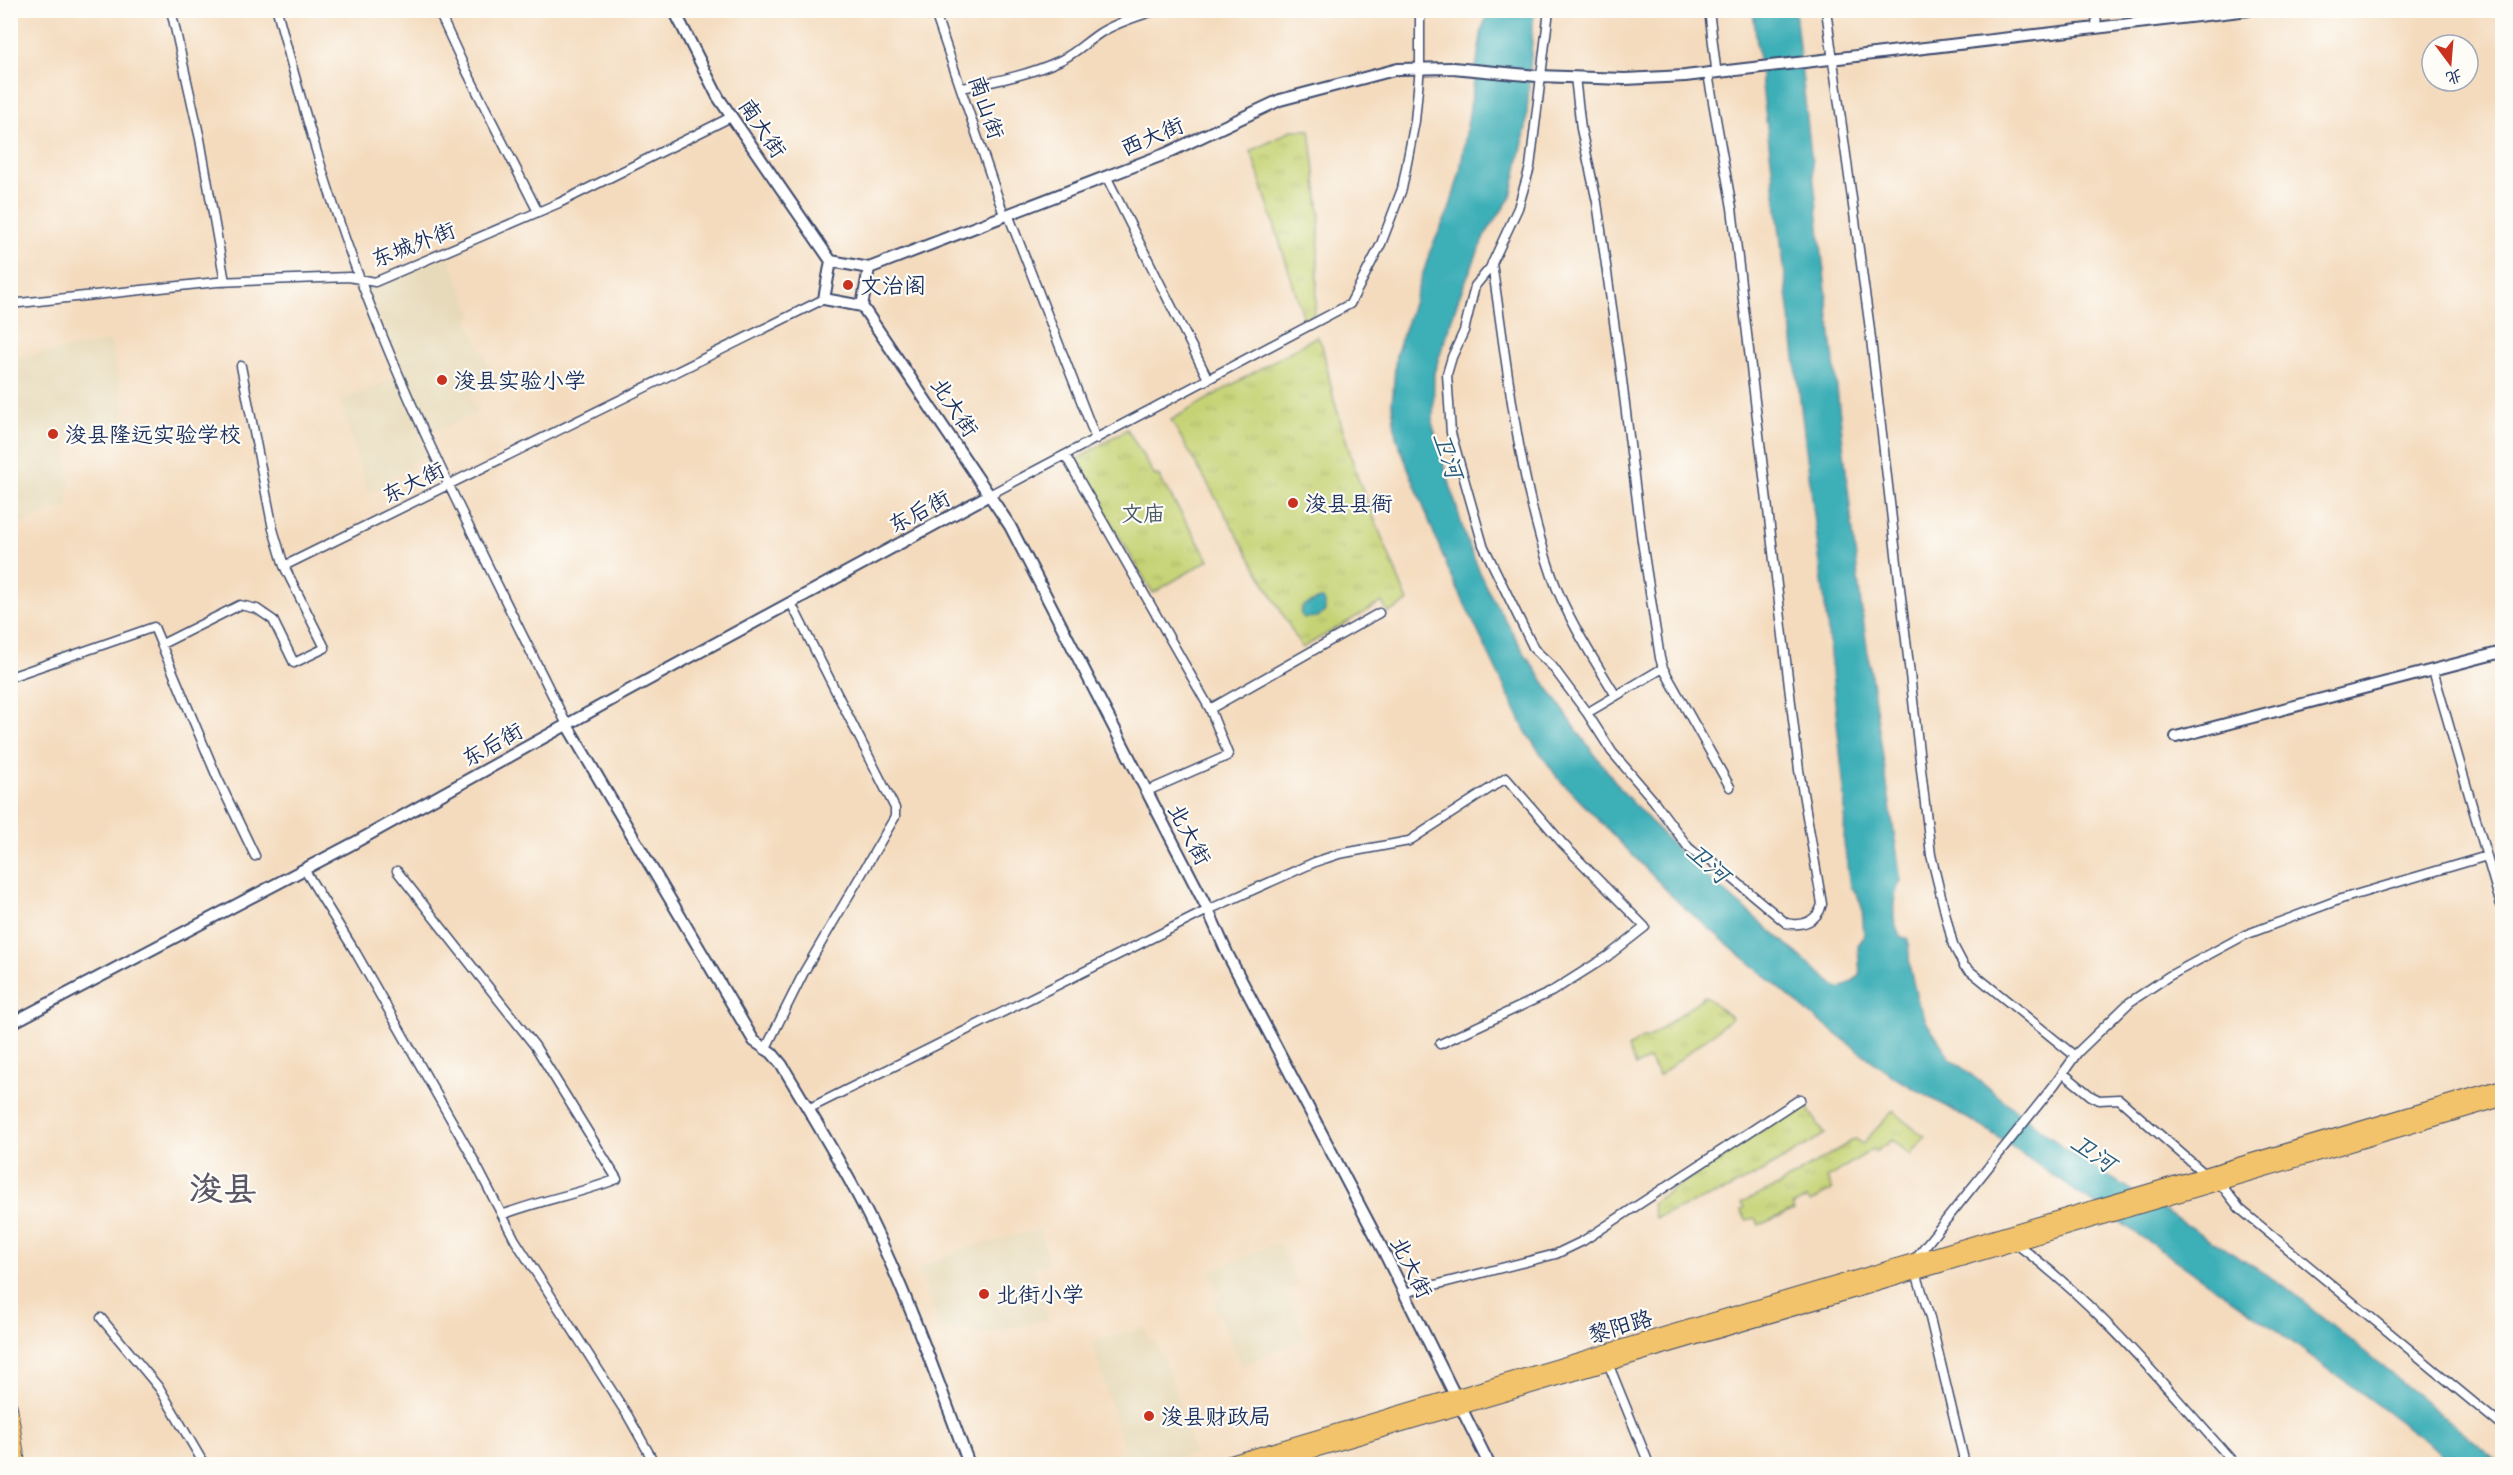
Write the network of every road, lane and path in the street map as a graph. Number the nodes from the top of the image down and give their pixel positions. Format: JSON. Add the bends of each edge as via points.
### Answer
{"nodes":[{"id":1,"x":171,"y":10,"type":"edge"},
{"id":2,"x":277,"y":10,"type":"edge"},
{"id":3,"x":674,"y":10,"type":"edge"},
{"id":4,"x":934,"y":10,"type":"edge"},
{"id":5,"x":1156,"y":10,"type":"edge"},
{"id":6,"x":1420,"y":10,"type":"edge"},
{"id":7,"x":1549,"y":10,"type":"edge"},
{"id":8,"x":1709,"y":10,"type":"edge"},
{"id":9,"x":1826,"y":10,"type":"edge"},
{"id":10,"x":2097,"y":10,"type":"edge"},
{"id":11,"x":2249,"y":10,"type":"edge"},
{"id":12,"x":443,"y":12,"type":"edge"},
{"id":13,"x":2096,"y":28,"type":"junction"},
{"id":14,"x":1832,"y":59,"type":"junction"},
{"id":15,"x":1420,"y":67,"type":"junction"},
{"id":16,"x":1712,"y":71,"type":"junction"},
{"id":17,"x":1540,"y":76,"type":"junction"},
{"id":18,"x":1575,"y":77,"type":"junction"},
{"id":19,"x":962,"y":88,"type":"junction"},
{"id":20,"x":731,"y":117,"type":"junction"},
{"id":21,"x":1106,"y":176,"type":"junction"},
{"id":22,"x":538,"y":212,"type":"junction"},
{"id":23,"x":1006,"y":215,"type":"junction"},
{"id":24,"x":831,"y":261,"type":"junction"},
{"id":25,"x":1492,"y":263,"type":"junction"},
{"id":26,"x":869,"y":268,"type":"junction"},
{"id":27,"x":360,"y":280,"type":"junction"},
{"id":28,"x":225,"y":282,"type":"junction"},
{"id":29,"x":824,"y":299,"type":"junction"},
{"id":30,"x":10,"y":304,"type":"edge"},
{"id":31,"x":862,"y":306,"type":"junction"},
{"id":32,"x":242,"y":366,"type":"dead end"},
{"id":33,"x":1208,"y":379,"type":"junction"},
{"id":34,"x":1096,"y":439,"type":"junction"},
{"id":35,"x":1065,"y":455,"type":"junction"},
{"id":36,"x":450,"y":484,"type":"junction"},
{"id":37,"x":991,"y":494,"type":"junction"},
{"id":38,"x":285,"y":566,"type":"junction"},
{"id":39,"x":791,"y":603,"type":"junction"},
{"id":40,"x":1379,"y":613,"type":"dead end"},
{"id":41,"x":162,"y":644,"type":"junction"},
{"id":42,"x":2502,"y":652,"type":"edge"},
{"id":43,"x":1664,"y":668,"type":"junction"},
{"id":44,"x":2433,"y":670,"type":"junction"},
{"id":45,"x":10,"y":677,"type":"edge"},
{"id":46,"x":1616,"y":696,"type":"junction"},
{"id":47,"x":1210,"y":709,"type":"junction"},
{"id":48,"x":1587,"y":713,"type":"junction"},
{"id":49,"x":567,"y":725,"type":"junction"},
{"id":50,"x":2176,"y":737,"type":"dead end"},
{"id":51,"x":1730,"y":787,"type":"dead end"},
{"id":52,"x":1145,"y":792,"type":"junction"},
{"id":53,"x":255,"y":856,"type":"dead end"},
{"id":54,"x":2487,"y":856,"type":"junction"},
{"id":55,"x":304,"y":869,"type":"junction"},
{"id":56,"x":397,"y":871,"type":"dead end"},
{"id":57,"x":2502,"y":909,"type":"edge"},
{"id":58,"x":1208,"y":910,"type":"junction"},
{"id":59,"x":10,"y":1024,"type":"edge"},
{"id":60,"x":1440,"y":1044,"type":"dead end"},
{"id":61,"x":765,"y":1050,"type":"junction"},
{"id":62,"x":2075,"y":1056,"type":"junction"},
{"id":63,"x":2063,"y":1073,"type":"junction"},
{"id":64,"x":2502,"y":1087,"type":"edge"},
{"id":65,"x":1800,"y":1099,"type":"dead end"},
{"id":66,"x":2502,"y":1099,"type":"edge"},
{"id":67,"x":808,"y":1109,"type":"junction"},
{"id":68,"x":2204,"y":1179,"type":"junction"},
{"id":69,"x":2219,"y":1182,"type":"junction"},
{"id":70,"x":502,"y":1215,"type":"junction"},
{"id":71,"x":2023,"y":1237,"type":"junction"},
{"id":72,"x":1914,"y":1267,"type":"junction"},
{"id":73,"x":1404,"y":1293,"type":"junction"},
{"id":74,"x":101,"y":1318,"type":"dead end"},
{"id":75,"x":1608,"y":1364,"type":"junction"},
{"id":76,"x":1458,"y":1402,"type":"junction"},
{"id":77,"x":10,"y":1407,"type":"edge"},
{"id":78,"x":2502,"y":1426,"type":"edge"},
{"id":79,"x":18,"y":1464,"type":"edge"},
{"id":80,"x":204,"y":1464,"type":"edge"},
{"id":81,"x":655,"y":1464,"type":"edge"},
{"id":82,"x":969,"y":1464,"type":"edge"},
{"id":83,"x":1227,"y":1464,"type":"edge"},
{"id":84,"x":1267,"y":1464,"type":"edge"},
{"id":85,"x":1489,"y":1464,"type":"edge"},
{"id":86,"x":1649,"y":1464,"type":"edge"},
{"id":87,"x":1965,"y":1464,"type":"edge"},
{"id":88,"x":2235,"y":1464,"type":"edge"}],
"edges":[{"from":1,"to":28,"type":"street","via":[[200,139]]},
{"from":2,"to":27,"type":"street","via":[[303,107]]},
{"from":3,"to":20,"type":"street","name":"南大街"},
{"from":4,"to":19,"type":"street","name":"南山街"},
{"from":5,"to":19,"type":"street","via":[[1098,34],[1040,69]]},
{"from":6,"to":15,"type":"street"},
{"from":7,"to":17,"type":"street"},
{"from":8,"to":16,"type":"street"},
{"from":9,"to":14,"type":"street"},
{"from":10,"to":13,"type":"street"},
{"from":11,"to":13,"type":"street","name":"西大街"},
{"from":12,"to":22,"type":"street","via":[[462,63]]},
{"from":13,"to":14,"type":"street","name":"西大街"},
{"from":14,"to":16,"type":"street","name":"西大街"},
{"from":14,"to":62,"type":"street","via":[[1869,322],[1931,855],[1953,945],[1964,966]]},
{"from":15,"to":17,"type":"street","name":"西大街"},
{"from":15,"to":21,"type":"street","name":"西大街","via":[[1398,69],[1280,100]]},
{"from":15,"to":33,"type":"street","via":[[1415,122],[1402,189],[1357,294],[1350,304]]},
{"from":16,"to":18,"type":"street","name":"西大街","via":[[1625,79]]},
{"from":16,"to":48,"type":"street","via":[[1732,208],[1797,758],[1822,904],[1820,911],[1810,921],[1786,923],[1708,858],[1696,855],[1612,752]]},
{"from":17,"to":18,"type":"street","name":"西大街"},
{"from":17,"to":25,"type":"street","via":[[1530,167],[1518,208]]},
{"from":18,"to":43,"type":"street","via":[[1581,129],[1597,202],[1642,541]]},
{"from":19,"to":23,"type":"street","name":"南山街"},
{"from":20,"to":22,"type":"street","name":"东城外街"},
{"from":20,"to":24,"type":"street","name":"南大街"},
{"from":21,"to":23,"type":"street","name":"西大街"},
{"from":21,"to":33,"type":"street"},
{"from":22,"to":27,"type":"street","name":"东城外街","via":[[375,282]]},
{"from":23,"to":26,"type":"street","name":"西大街"},
{"from":23,"to":34,"type":"street","name":"南山街"},
{"from":24,"to":26,"type":"street"},
{"from":24,"to":29,"type":"street"},
{"from":25,"to":46,"type":"street","via":[[1518,435],[1541,540],[1552,578]]},
{"from":25,"to":48,"type":"street","via":[[1475,286],[1464,331],[1449,365],[1451,433],[1483,545],[1513,609],[1534,649],[1552,666]]},
{"from":26,"to":31,"type":"street"},
{"from":27,"to":28,"type":"street","name":"东城外街","via":[[349,277]]},
{"from":27,"to":36,"type":"street","via":[[405,391]]},
{"from":28,"to":30,"type":"street","name":"东城外街"},
{"from":29,"to":31,"type":"street"},
{"from":29,"to":36,"type":"street","name":"东大街"},
{"from":31,"to":37,"type":"street","name":"北大街"},
{"from":32,"to":38,"type":"street","via":[[273,530]]},
{"from":33,"to":34,"type":"street"},
{"from":34,"to":35,"type":"street"},
{"from":35,"to":37,"type":"street"},
{"from":35,"to":47,"type":"street"},
{"from":36,"to":38,"type":"street","name":"东大街"},
{"from":36,"to":49,"type":"street"},
{"from":37,"to":39,"type":"street","name":"东后街"},
{"from":37,"to":52,"type":"street","name":"北大街"},
{"from":38,"to":41,"type":"street","via":[[325,648],[294,663],[273,620],[257,609],[240,605]]},
{"from":39,"to":49,"type":"street","name":"东后街"},
{"from":39,"to":61,"type":"street","via":[[895,808],[895,817],[804,972]]},
{"from":40,"to":47,"type":"street"},
{"from":41,"to":45,"type":"street","via":[[154,627]]},
{"from":41,"to":53,"type":"street","via":[[217,777]]},
{"from":42,"to":44,"type":"street"},
{"from":43,"to":46,"type":"street"},
{"from":43,"to":51,"type":"street"},
{"from":44,"to":50,"type":"street"},
{"from":44,"to":54,"type":"street"},
{"from":46,"to":48,"type":"street"},
{"from":47,"to":52,"type":"street","via":[[1227,756]]},
{"from":49,"to":55,"type":"street","name":"东后街"},
{"from":49,"to":61,"type":"street","via":[[754,1041]]},
{"from":52,"to":58,"type":"street","name":"北大街"},
{"from":54,"to":57,"type":"street"},
{"from":54,"to":62,"type":"street","via":[[2341,899],[2245,935],[2130,1002]]},
{"from":55,"to":59,"type":"street","name":"东后街"},
{"from":55,"to":70,"type":"street","via":[[356,953]]},
{"from":56,"to":70,"type":"street","via":[[535,1046],[617,1179]]},
{"from":58,"to":60,"type":"street","via":[[1315,862],[1409,841],[1506,778],[1563,844],[1645,927],[1551,992]]},
{"from":58,"to":67,"type":"street"},
{"from":58,"to":73,"type":"street","name":"北大街"},
{"from":61,"to":67,"type":"street","via":[[782,1065]]},
{"from":62,"to":63,"type":"street"},
{"from":63,"to":68,"type":"street","via":[[2099,1100],[2118,1099]]},
{"from":63,"to":72,"type":"street"},
{"from":64,"to":68,"type":"main road"},
{"from":65,"to":73,"type":"street","via":[[1583,1241],[1556,1254]]},
{"from":66,"to":69,"type":"main road"},
{"from":67,"to":82,"type":"street","via":[[882,1245]]},
{"from":68,"to":69,"type":"main road"},
{"from":68,"to":71,"type":"main road","name":"黎阳路"},
{"from":69,"to":78,"type":"street","via":[[2240,1209]]},
{"from":70,"to":81,"type":"street"},
{"from":71,"to":72,"type":"main road","name":"黎阳路"},
{"from":71,"to":88,"type":"street","via":[[2134,1351]]},
{"from":72,"to":75,"type":"main road","name":"黎阳路"},
{"from":72,"to":76,"type":"main road","name":"黎阳路"},
{"from":72,"to":87,"type":"street"},
{"from":73,"to":76,"type":"street","name":"北大街"},
{"from":74,"to":80,"type":"street","via":[[160,1389]]},
{"from":75,"to":76,"type":"main road","name":"黎阳路"},
{"from":75,"to":86,"type":"street"},
{"from":76,"to":83,"type":"main road","name":"黎阳路"},
{"from":76,"to":84,"type":"main road","name":"黎阳路"},
{"from":76,"to":85,"type":"street","name":"北大街"},
{"from":77,"to":79,"type":"main road"}]}
